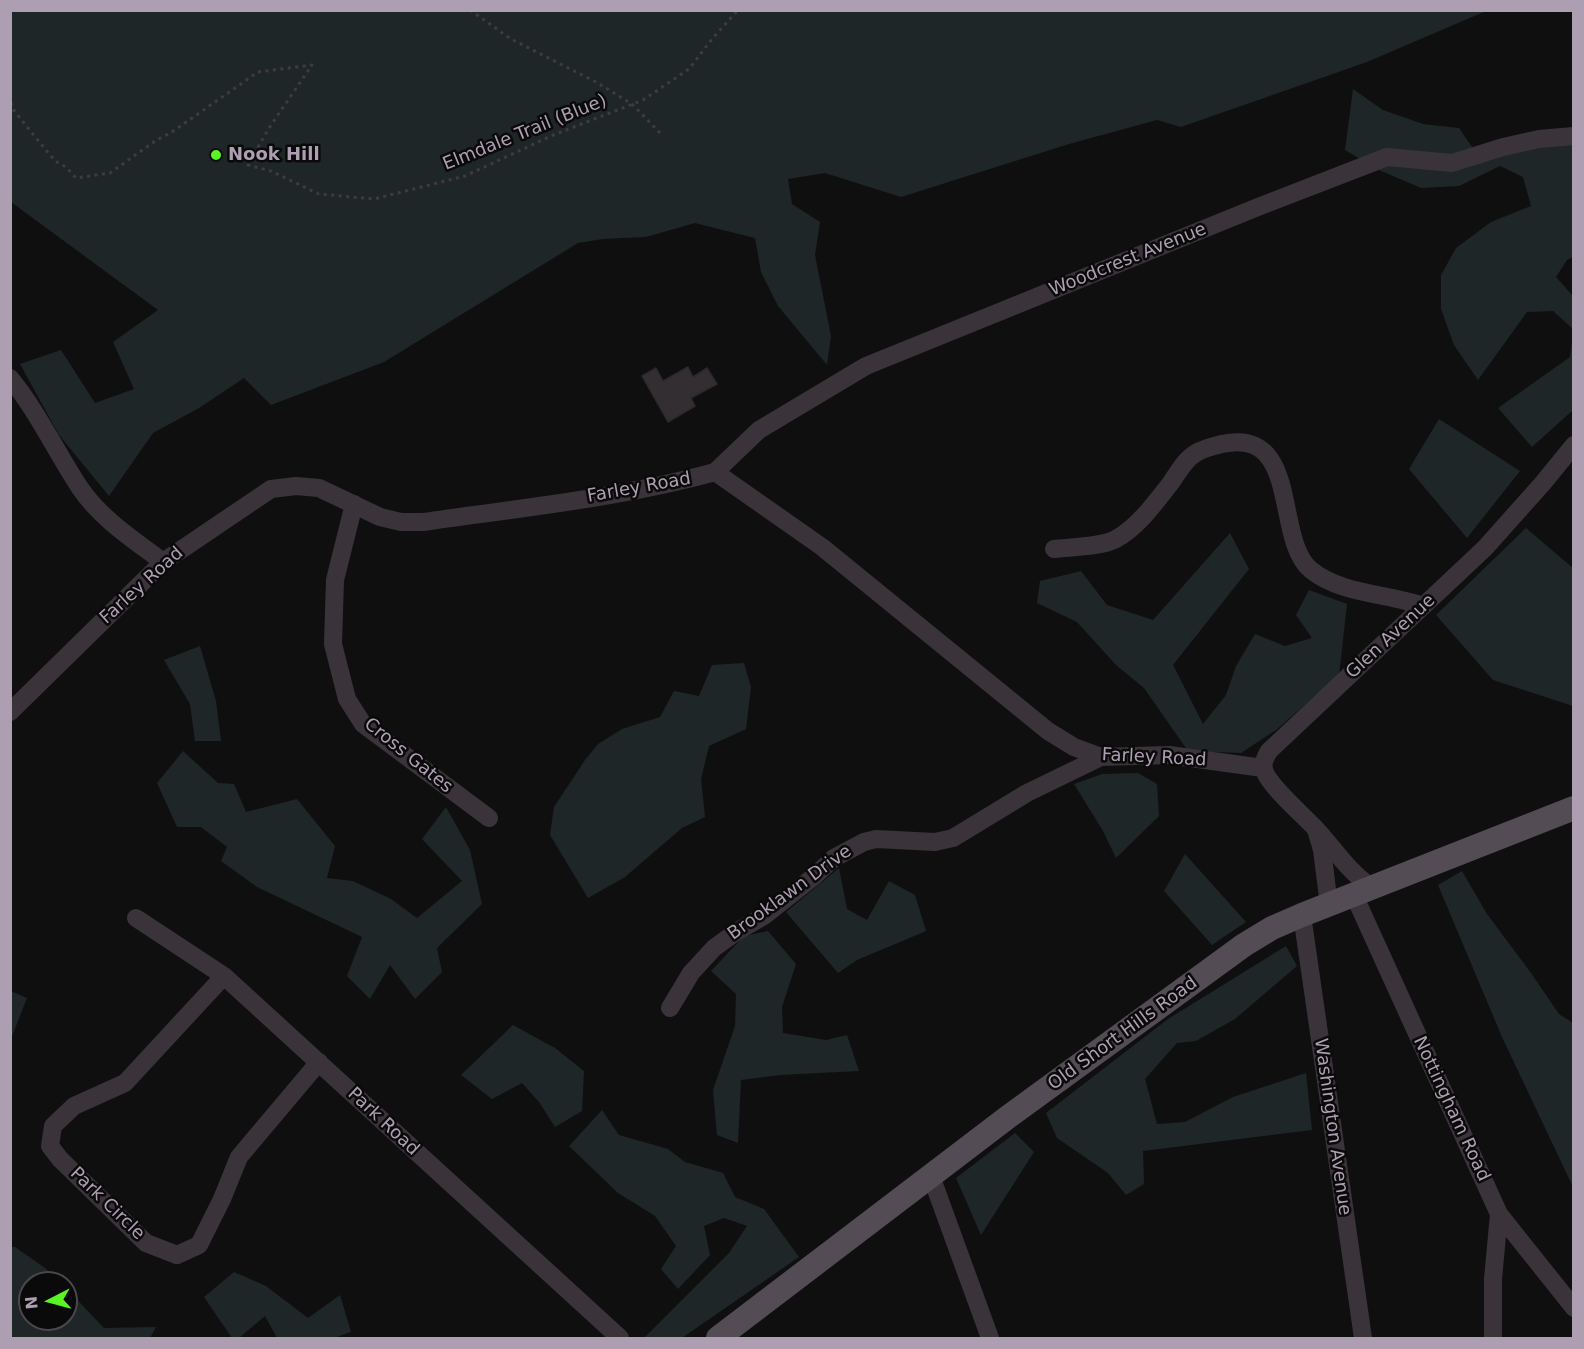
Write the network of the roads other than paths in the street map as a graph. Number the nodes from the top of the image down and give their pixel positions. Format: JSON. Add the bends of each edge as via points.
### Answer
{"nodes":[{"id":1,"x":1574,"y":136,"type":"edge"},
{"id":2,"x":10,"y":378,"type":"edge"},
{"id":3,"x":1574,"y":445,"type":"edge"},
{"id":4,"x":715,"y":472,"type":"junction"},
{"id":5,"x":354,"y":504,"type":"junction"},
{"id":6,"x":1053,"y":549,"type":"dead end"},
{"id":7,"x":163,"y":562,"type":"junction"},
{"id":8,"x":1423,"y":606,"type":"junction"},
{"id":9,"x":10,"y":712,"type":"edge"},
{"id":10,"x":1101,"y":757,"type":"junction"},
{"id":11,"x":1263,"y":768,"type":"junction"},
{"id":12,"x":1574,"y":808,"type":"edge"},
{"id":13,"x":489,"y":818,"type":"dead end"},
{"id":14,"x":1316,"y":828,"type":"junction"},
{"id":15,"x":1363,"y":892,"type":"junction"},
{"id":16,"x":1329,"y":905,"type":"junction"},
{"id":17,"x":1302,"y":915,"type":"junction"},
{"id":18,"x":136,"y":918,"type":"dead end"},
{"id":19,"x":224,"y":976,"type":"junction"},
{"id":20,"x":670,"y":1008,"type":"dead end"},
{"id":21,"x":319,"y":1062,"type":"junction"},
{"id":22,"x":931,"y":1176,"type":"junction"},
{"id":23,"x":1499,"y":1214,"type":"junction"},
{"id":24,"x":1574,"y":1308,"type":"edge"},
{"id":25,"x":620,"y":1338,"type":"edge"},
{"id":26,"x":718,"y":1338,"type":"edge"},
{"id":27,"x":990,"y":1338,"type":"edge"},
{"id":28,"x":1363,"y":1338,"type":"edge"},
{"id":29,"x":1493,"y":1338,"type":"edge"}],
"edges":[{"from":1,"to":4,"type":"street","name":"Woodcrest Avenue","via":[[1539,139],[1452,163],[1387,157],[1269,203],[866,366],[759,430]]},
{"from":2,"to":7,"type":"street","via":[[81,489],[108,520]]},
{"from":3,"to":8,"type":"street","name":"Glen Avenue","via":[[1485,548]]},
{"from":4,"to":5,"type":"street","name":"Farley Road","via":[[688,480],[423,522],[380,517]]},
{"from":4,"to":10,"type":"street","name":"Farley Road","via":[[822,547],[1048,731]]},
{"from":5,"to":7,"type":"street","name":"Farley Road","via":[[319,488],[271,489]]},
{"from":5,"to":13,"type":"street","name":"Cross Gates","via":[[335,580],[333,644],[347,699],[363,724]]},
{"from":6,"to":8,"type":"street","via":[[1115,540],[1134,525],[1197,452],[1242,443],[1254,446],[1273,463],[1299,553],[1310,570],[1348,588]]},
{"from":7,"to":9,"type":"street","name":"Farley Road"},
{"from":8,"to":11,"type":"street","name":"Glen Avenue","via":[[1269,751]]},
{"from":10,"to":11,"type":"street","name":"Farley Road","via":[[1169,755]]},
{"from":10,"to":20,"type":"street","name":"Brooklawn Drive","via":[[1027,793],[952,838],[935,842],[876,839],[834,858],[764,916],[714,948],[691,973]]},
{"from":11,"to":14,"type":"street","via":[[1274,785]]},
{"from":12,"to":15,"type":"main road","name":"Old Short Hills Road"},
{"from":14,"to":15,"type":"street","via":[[1364,882]]},
{"from":14,"to":16,"type":"street"},
{"from":15,"to":16,"type":"main road","name":"Old Short Hills Road"},
{"from":15,"to":23,"type":"street","name":"Nottingham Road"},
{"from":16,"to":17,"type":"main road","name":"Old Short Hills Road"},
{"from":17,"to":22,"type":"main road","name":"Old Short Hills Road","via":[[1244,945]]},
{"from":17,"to":28,"type":"street","name":"Washington Avenue"},
{"from":18,"to":19,"type":"street","name":"Park Road"},
{"from":19,"to":21,"type":"street","name":"Park Road"},
{"from":19,"to":21,"type":"street","name":"Park Circle","via":[[125,1083],[74,1106],[53,1126],[50,1146],[60,1159],[146,1243],[177,1255],[199,1245],[239,1157]]},
{"from":21,"to":25,"type":"street","name":"Park Road"},
{"from":22,"to":26,"type":"main road","name":"Old Short Hills Road"},
{"from":22,"to":27,"type":"street"},
{"from":23,"to":24,"type":"street","name":"Nottingham Road"},
{"from":23,"to":29,"type":"street"}]}
